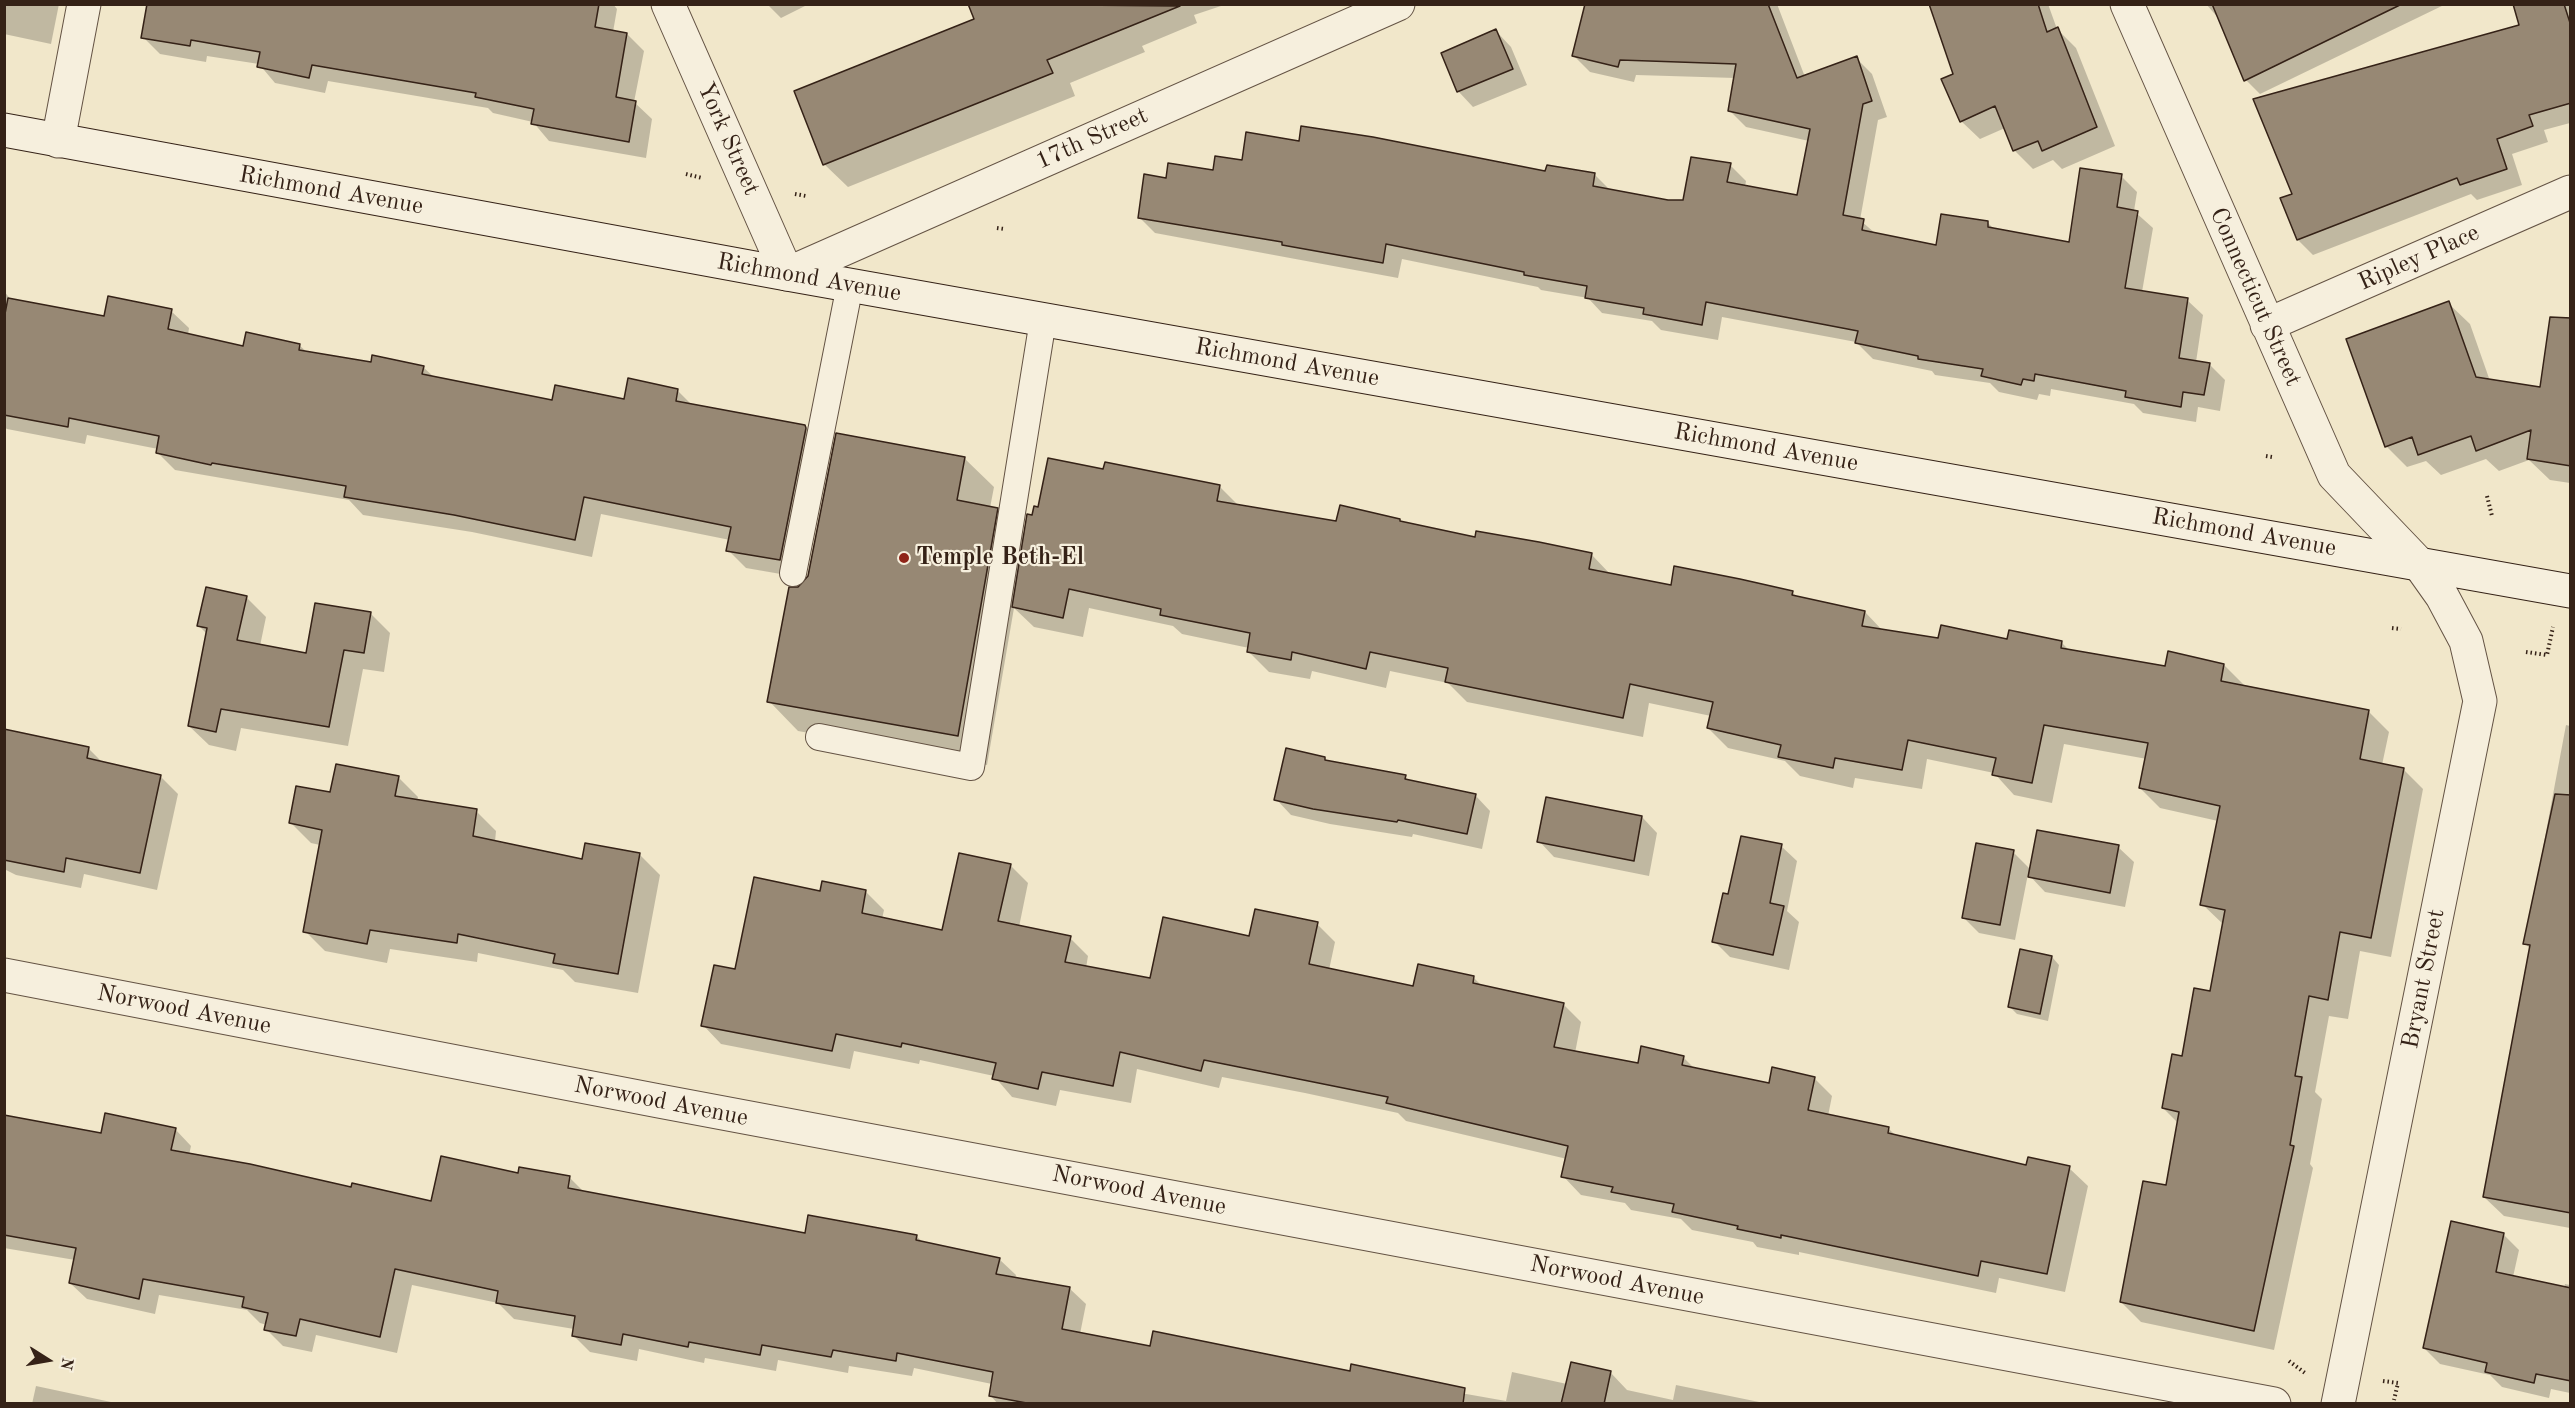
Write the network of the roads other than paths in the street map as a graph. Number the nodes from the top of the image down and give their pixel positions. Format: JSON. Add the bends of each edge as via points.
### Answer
{"nodes":[{"id":1,"x":84,"y":4,"type":"edge"},
{"id":2,"x":668,"y":4,"type":"edge"},
{"id":3,"x":1398,"y":4,"type":"edge"},
{"id":4,"x":2127,"y":4,"type":"edge"},
{"id":5,"x":4,"y":130,"type":"edge"},
{"id":6,"x":58,"y":141,"type":"junction"},
{"id":7,"x":2571,"y":192,"type":"edge"},
{"id":8,"x":787,"y":274,"type":"junction"},
{"id":9,"x":850,"y":285,"type":"junction"},
{"id":10,"x":1043,"y":320,"type":"junction"},
{"id":11,"x":2267,"y":325,"type":"junction"},
{"id":12,"x":2420,"y":565,"type":"junction"},
{"id":13,"x":793,"y":573,"type":"dead end"},
{"id":14,"x":2571,"y":591,"type":"edge"},
{"id":15,"x":819,"y":737,"type":"dead end"},
{"id":16,"x":4,"y":975,"type":"edge"},
{"id":17,"x":2274,"y":1404,"type":"edge"},
{"id":18,"x":2338,"y":1404,"type":"edge"}],
"edges":[{"from":1,"to":6,"type":"street"},
{"from":2,"to":8,"type":"street","name":"York Street"},
{"from":3,"to":8,"type":"street","name":"17th Street"},
{"from":4,"to":11,"type":"street","name":"Connecticut Street"},
{"from":5,"to":6,"type":"street","name":"Richmond Avenue"},
{"from":6,"to":8,"type":"street","name":"Richmond Avenue"},
{"from":7,"to":11,"type":"street","name":"Ripley Place"},
{"from":8,"to":9,"type":"street","name":"Richmond Avenue"},
{"from":9,"to":10,"type":"street","name":"Richmond Avenue"},
{"from":9,"to":13,"type":"lane"},
{"from":10,"to":12,"type":"street","name":"Richmond Avenue"},
{"from":10,"to":15,"type":"lane","via":[[970,767]]},
{"from":11,"to":12,"type":"street","name":"Connecticut Street","via":[[2334,475]]},
{"from":12,"to":14,"type":"street","name":"Richmond Avenue"},
{"from":12,"to":18,"type":"street","name":"Bryant Street","via":[[2466,641],[2480,702]]},
{"from":16,"to":17,"type":"street","name":"Norwood Avenue"}]}
